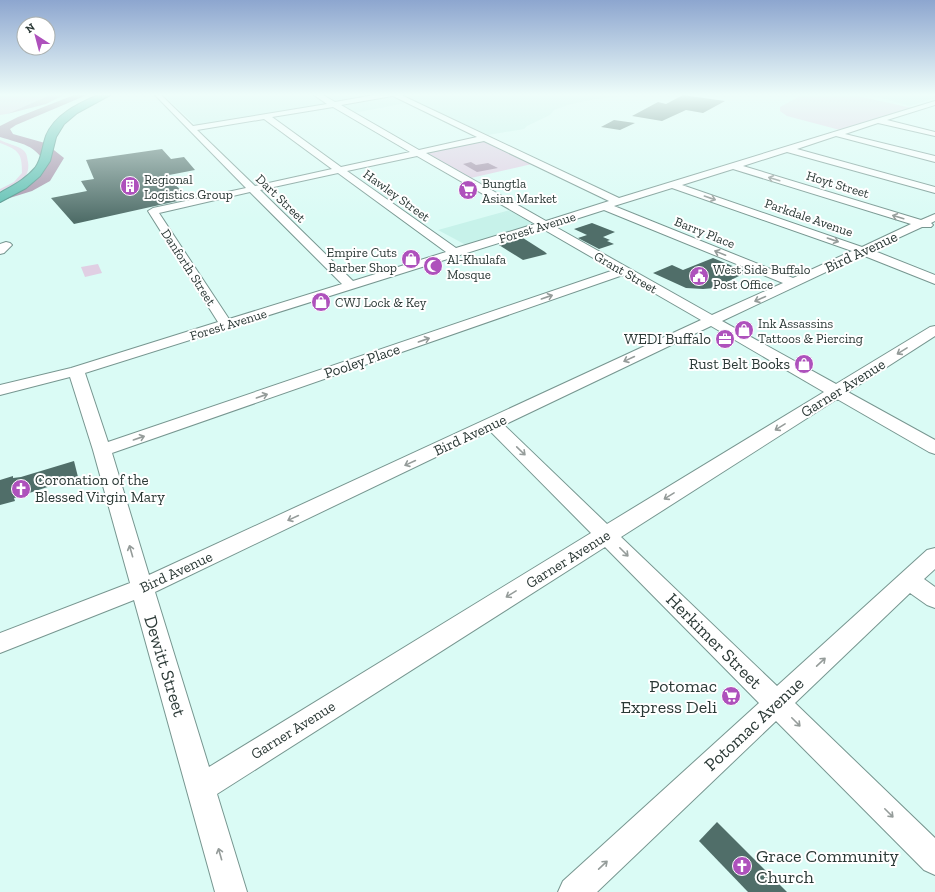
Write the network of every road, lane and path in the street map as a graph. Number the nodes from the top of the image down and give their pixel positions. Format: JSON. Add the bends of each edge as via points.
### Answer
{"nodes":[{"id":1,"x":46,"y":137,"type":"edge"},
{"id":2,"x":52,"y":137,"type":"edge"},
{"id":3,"x":198,"y":137,"type":"edge"},
{"id":4,"x":293,"y":137,"type":"edge"},
{"id":5,"x":389,"y":137,"type":"edge"},
{"id":6,"x":481,"y":137,"type":"edge"},
{"id":7,"x":827,"y":137,"type":"edge"},
{"id":8,"x":846,"y":137,"type":"edge"},
{"id":9,"x":484,"y":138,"type":"junction"},
{"id":10,"x":787,"y":149,"type":"junction"},
{"id":11,"x":416,"y":152,"type":"junction"},
{"id":12,"x":935,"y":159,"type":"edge"},
{"id":13,"x":733,"y":166,"type":"junction"},
{"id":14,"x":340,"y":170,"type":"junction"},
{"id":15,"x":673,"y":185,"type":"junction"},
{"id":16,"x":252,"y":189,"type":"junction"},
{"id":17,"x":935,"y":190,"type":"edge"},
{"id":18,"x":0,"y":192,"type":"edge"},
{"id":19,"x":0,"y":198,"type":"edge"},
{"id":20,"x":619,"y":202,"type":"junction"},
{"id":21,"x":604,"y":206,"type":"junction"},
{"id":22,"x":930,"y":223,"type":"edge"},
{"id":23,"x":544,"y":225,"type":"junction"},
{"id":24,"x":863,"y":251,"type":"junction"},
{"id":25,"x":456,"y":253,"type":"junction"},
{"id":26,"x":622,"y":271,"type":"junction"},
{"id":27,"x":935,"y":280,"type":"edge"},
{"id":28,"x":795,"y":283,"type":"junction"},
{"id":29,"x":350,"y":285,"type":"junction"},
{"id":30,"x":710,"y":321,"type":"junction"},
{"id":31,"x":226,"y":324,"type":"junction"},
{"id":32,"x":935,"y":330,"type":"edge"},
{"id":33,"x":76,"y":371,"type":"junction"},
{"id":34,"x":0,"y":390,"type":"edge"},
{"id":35,"x":837,"y":391,"type":"junction"},
{"id":36,"x":493,"y":424,"type":"junction"},
{"id":37,"x":935,"y":448,"type":"edge"},
{"id":38,"x":102,"y":450,"type":"junction"},
{"id":39,"x":606,"y":535,"type":"junction"},
{"id":40,"x":935,"y":556,"type":"edge"},
{"id":41,"x":909,"y":580,"type":"junction"},
{"id":42,"x":142,"y":588,"type":"junction"},
{"id":43,"x":935,"y":599,"type":"edge"},
{"id":44,"x":0,"y":642,"type":"edge"},
{"id":45,"x":777,"y":703,"type":"junction"},
{"id":46,"x":201,"y":788,"type":"junction"},
{"id":47,"x":935,"y":859,"type":"edge"},
{"id":48,"x":231,"y":892,"type":"edge"},
{"id":49,"x":574,"y":892,"type":"edge"}],
"edges":[{"from":1,"to":18,"type":"highway","via":[[29,170],[18,182]]},
{"from":2,"to":19,"type":"highway","via":[[45,160],[39,170]]},
{"from":3,"to":16,"type":"street","name":"Dart Street"},
{"from":4,"to":14,"type":"street","name":"Hawley Street"},
{"from":5,"to":11,"type":"street","name":"Grant Street"},
{"from":6,"to":9,"type":"street"},
{"from":7,"to":10,"type":"street","name":"Forest Avenue"},
{"from":8,"to":12,"type":"street"},
{"from":9,"to":11,"type":"street"},
{"from":9,"to":20,"type":"street"},
{"from":10,"to":13,"type":"street","name":"Forest Avenue"},
{"from":10,"to":17,"type":"street"},
{"from":11,"to":14,"type":"street"},
{"from":11,"to":23,"type":"street","name":"Grant Street"},
{"from":13,"to":15,"type":"street","name":"Forest Avenue"},
{"from":22,"to":13,"type":"street","name":"Hoyt Street","one_way":true},
{"from":14,"to":16,"type":"street"},
{"from":14,"to":25,"type":"street","name":"Hawley Street"},
{"from":15,"to":20,"type":"street","name":"Forest Avenue"},
{"from":15,"to":24,"type":"street","name":"Parkdale Avenue","one_way":true},
{"from":16,"to":29,"type":"street","name":"Dart Street"},
{"from":16,"to":31,"type":"street","name":"Danforth Street","via":[[152,211]]},
{"from":20,"to":21,"type":"street","name":"Forest Avenue"},
{"from":21,"to":23,"type":"street","name":"Forest Avenue"},
{"from":28,"to":21,"type":"street","name":"Barry Place","one_way":true},
{"from":22,"to":24,"type":"street","name":"Bird Avenue"},
{"from":23,"to":25,"type":"street","name":"Forest Avenue"},
{"from":23,"to":26,"type":"street","name":"Grant Street"},
{"from":24,"to":27,"type":"street","name":"Parkdale Avenue"},
{"from":24,"to":28,"type":"street","name":"Bird Avenue"},
{"from":25,"to":29,"type":"street","name":"Forest Avenue"},
{"from":26,"to":30,"type":"street","name":"Grant Street"},
{"from":38,"to":26,"type":"street","name":"Pooley Place","one_way":true},
{"from":28,"to":30,"type":"street","name":"Bird Avenue","one_way":true},
{"from":29,"to":31,"type":"street","name":"Forest Avenue"},
{"from":30,"to":35,"type":"street","name":"Grant Street"},
{"from":30,"to":36,"type":"street","name":"Bird Avenue","one_way":true},
{"from":31,"to":33,"type":"street","name":"Forest Avenue"},
{"from":32,"to":35,"type":"street","name":"Garner Avenue","one_way":true},
{"from":33,"to":34,"type":"street","name":"Forest Avenue"},
{"from":33,"to":38,"type":"street","name":"Dewitt Street"},
{"from":35,"to":37,"type":"street","name":"Grant Street"},
{"from":35,"to":39,"type":"street","name":"Garner Avenue","one_way":true},
{"from":36,"to":39,"type":"street","name":"Herkimer Street","one_way":true},
{"from":36,"to":42,"type":"street","name":"Bird Avenue","one_way":true},
{"from":42,"to":38,"type":"street","name":"Dewitt Street","one_way":true},
{"from":39,"to":45,"type":"street","name":"Herkimer Street","one_way":true},
{"from":39,"to":46,"type":"street","name":"Garner Avenue","one_way":true},
{"from":40,"to":41,"type":"street","name":"Potomac Avenue"},
{"from":41,"to":43,"type":"street"},
{"from":45,"to":41,"type":"street","name":"Potomac Avenue","one_way":true},
{"from":42,"to":44,"type":"street","name":"Bird Avenue"},
{"from":42,"to":46,"type":"street","name":"Dewitt Street"},
{"from":45,"to":47,"type":"street","name":"Herkimer Street","one_way":true},
{"from":49,"to":45,"type":"street","name":"Potomac Avenue","one_way":true},
{"from":48,"to":46,"type":"street","name":"Dewitt Street","one_way":true}]}
